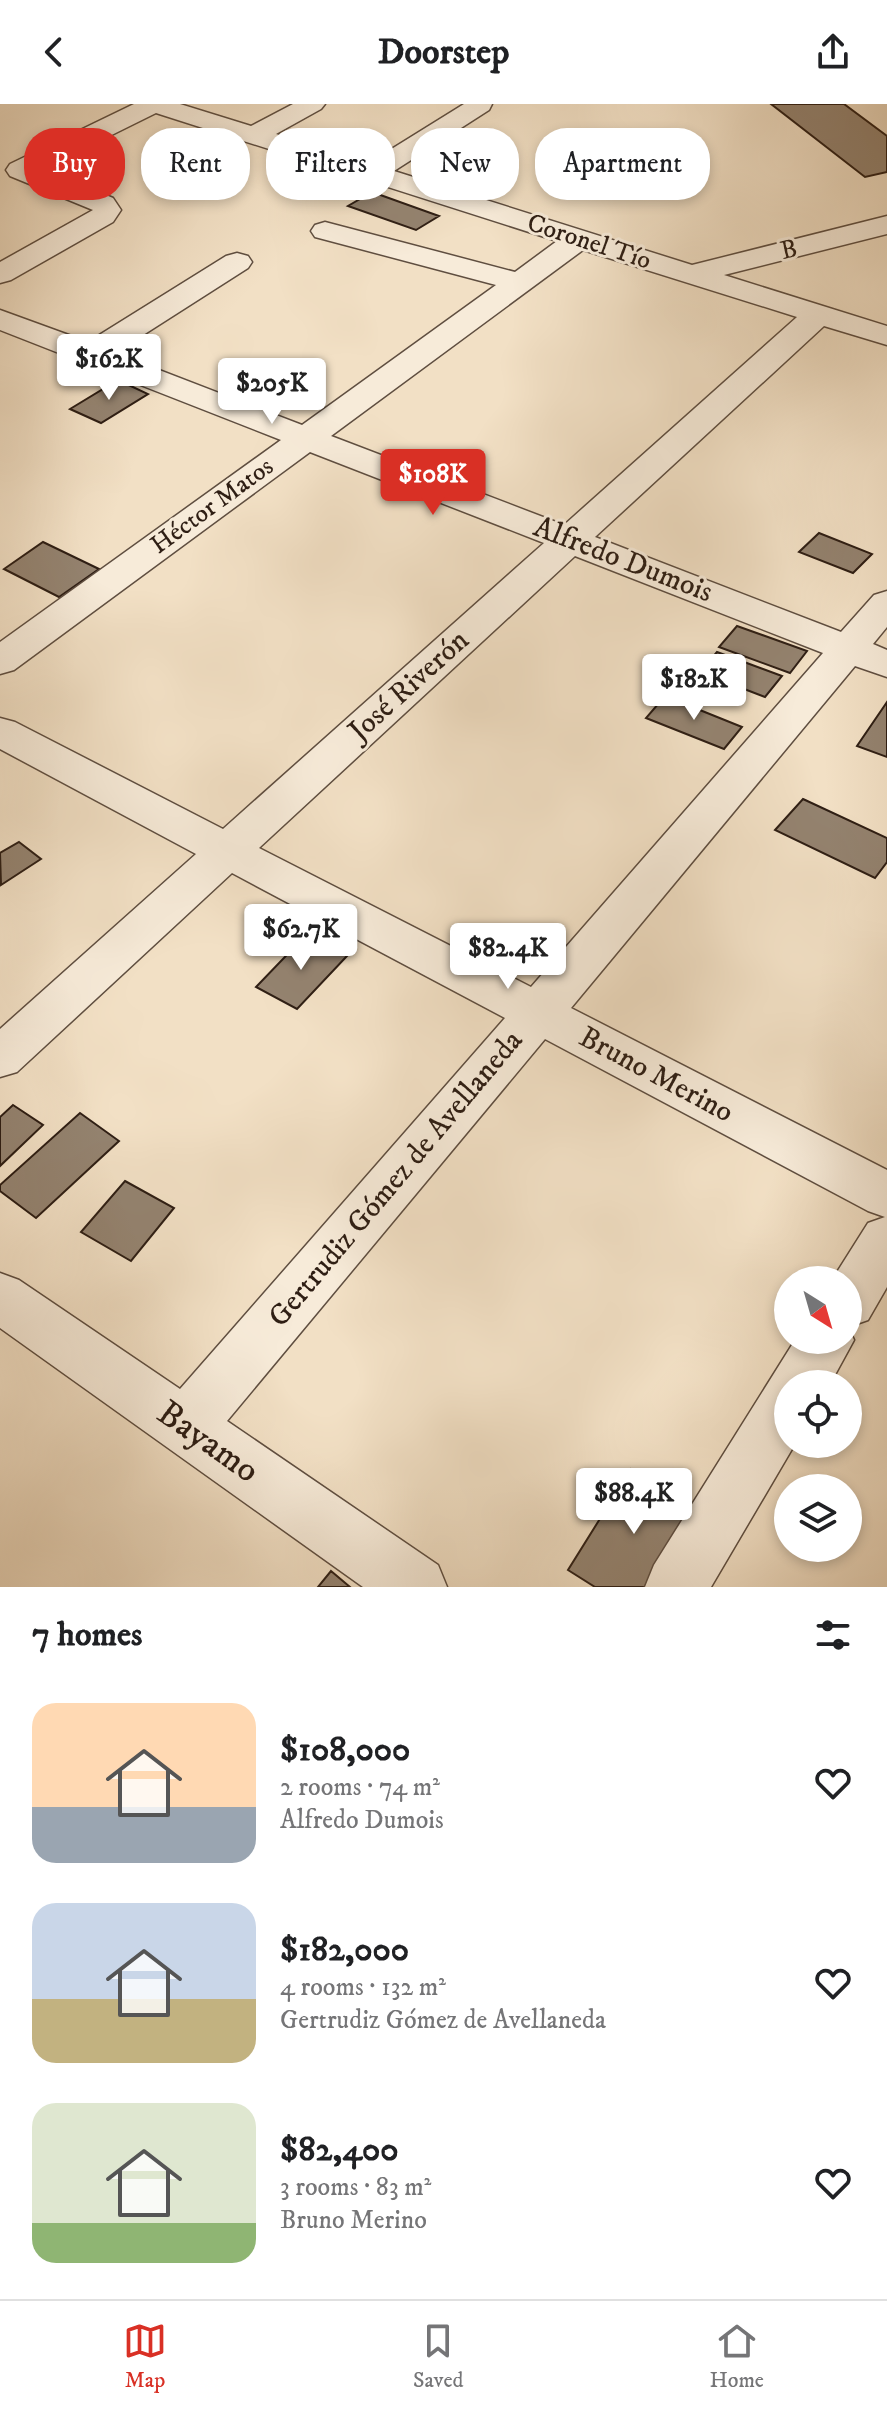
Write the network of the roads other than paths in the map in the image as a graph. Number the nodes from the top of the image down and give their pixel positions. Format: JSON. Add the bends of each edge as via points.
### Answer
{"nodes":[{"id":1,"x":154,"y":104,"type":"edge"},
{"id":2,"x":312,"y":104,"type":"edge"},
{"id":3,"x":480,"y":105,"type":"edge"},
{"id":4,"x":253,"y":136,"type":"junction"},
{"id":5,"x":266,"y":140,"type":"edge"},
{"id":6,"x":395,"y":159,"type":"edge"},
{"id":7,"x":395,"y":180,"type":"edge"},
{"id":8,"x":887,"y":225,"type":"edge"},
{"id":9,"x":325,"y":231,"type":"dead end"},
{"id":10,"x":579,"y":239,"type":"junction"},
{"id":11,"x":237,"y":262,"type":"dead end"},
{"id":12,"x":0,"y":274,"type":"edge"},
{"id":13,"x":691,"y":274,"type":"junction"},
{"id":14,"x":519,"y":282,"type":"junction"},
{"id":15,"x":819,"y":314,"type":"junction"},
{"id":16,"x":0,"y":319,"type":"edge"},
{"id":17,"x":887,"y":336,"type":"edge"},
{"id":18,"x":91,"y":354,"type":"junction"},
{"id":19,"x":308,"y":436,"type":"junction"},
{"id":20,"x":571,"y":539,"type":"junction"},
{"id":21,"x":887,"y":603,"type":"edge"},
{"id":22,"x":868,"y":656,"type":"edge"},
{"id":23,"x":0,"y":661,"type":"edge"},
{"id":24,"x":0,"y":732,"type":"edge"},
{"id":25,"x":228,"y":851,"type":"junction"},
{"id":26,"x":537,"y":1012,"type":"junction"},
{"id":27,"x":0,"y":1058,"type":"edge"},
{"id":28,"x":887,"y":1195,"type":"edge"},
{"id":29,"x":887,"y":1239,"type":"edge"},
{"id":30,"x":862,"y":1280,"type":"edge"},
{"id":31,"x":0,"y":1297,"type":"edge"},
{"id":32,"x":774,"y":1425,"type":"edge"},
{"id":33,"x":185,"y":1427,"type":"junction"},
{"id":34,"x":416,"y":1587,"type":"edge"},
{"id":35,"x":676,"y":1587,"type":"edge"}],
"edges":[{"from":1,"to":4,"type":"street","name":"Coronel Tío"},
{"from":1,"to":12,"type":"street","via":[[20,170],[107,210]]},
{"from":2,"to":4,"type":"street"},
{"from":3,"to":6,"type":"street"},
{"from":4,"to":5,"type":"street","name":"Coronel Tío"},
{"from":7,"to":10,"type":"street","name":"Coronel Tío"},
{"from":8,"to":13,"type":"street","name":"B"},
{"from":9,"to":14,"type":"street"},
{"from":10,"to":13,"type":"street","name":"Coronel Tío"},
{"from":10,"to":14,"type":"street","name":"Héctor Matos"},
{"from":11,"to":18,"type":"street"},
{"from":13,"to":15,"type":"street","name":"Coronel Tío"},
{"from":14,"to":19,"type":"street","name":"Héctor Matos"},
{"from":15,"to":17,"type":"street","name":"Coronel Tío"},
{"from":15,"to":20,"type":"street","name":"José Riverón"},
{"from":16,"to":18,"type":"street","name":"Alfredo Dumois"},
{"from":18,"to":19,"type":"street","name":"Alfredo Dumois"},
{"from":19,"to":20,"type":"street","name":"Alfredo Dumois"},
{"from":19,"to":23,"type":"street","name":"Héctor Matos"},
{"from":20,"to":22,"type":"street","name":"Alfredo Dumois"},
{"from":20,"to":25,"type":"street","name":"José Riverón"},
{"from":21,"to":22,"type":"street","name":"Gertrudiz Gómez de Avellaneda"},
{"from":22,"to":26,"type":"street","name":"Gertrudiz Gómez de Avellaneda"},
{"from":24,"to":25,"type":"street","name":"Bruno Merino"},
{"from":25,"to":26,"type":"street","name":"Bruno Merino"},
{"from":25,"to":27,"type":"street","name":"José Riverón"},
{"from":26,"to":28,"type":"street","name":"Bruno Merino"},
{"from":26,"to":33,"type":"street","name":"Gertrudiz Gómez de Avellaneda"},
{"from":29,"to":30,"type":"street"},
{"from":31,"to":33,"type":"street","name":"Bayamo"},
{"from":32,"to":35,"type":"street"},
{"from":33,"to":34,"type":"street","name":"Bayamo"}]}
